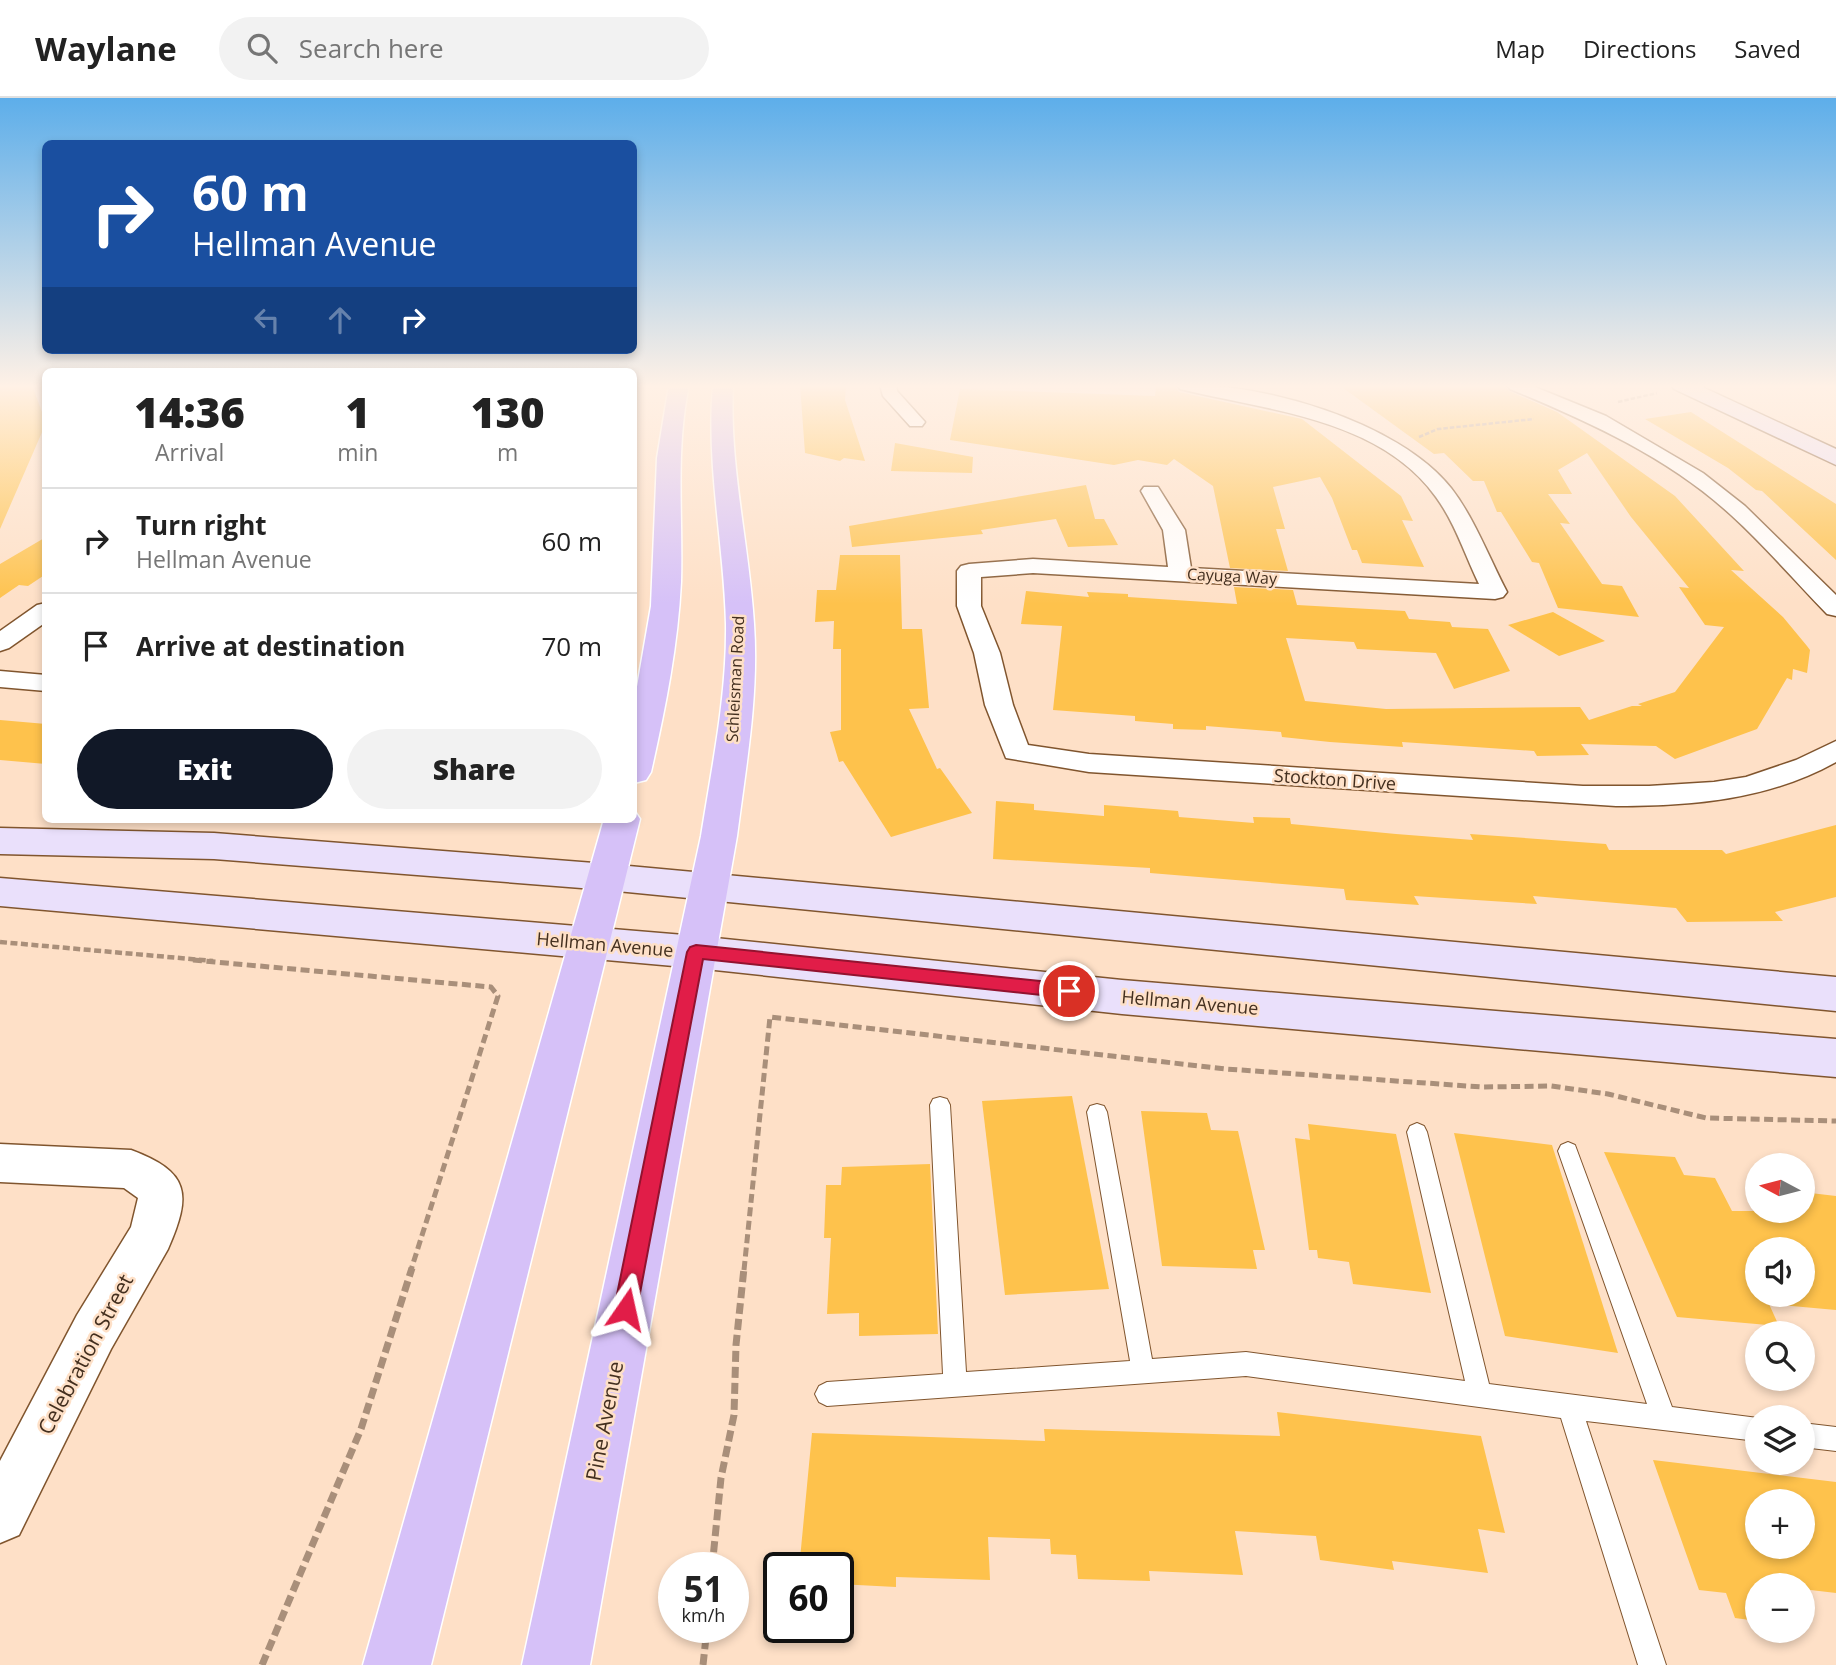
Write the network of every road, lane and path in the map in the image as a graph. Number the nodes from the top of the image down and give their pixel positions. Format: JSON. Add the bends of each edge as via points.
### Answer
{"nodes":[{"id":1,"x":668,"y":458,"type":"edge"},
{"id":2,"x":720,"y":458,"type":"edge"},
{"id":3,"x":1405,"y":458,"type":"edge"},
{"id":4,"x":1664,"y":458,"type":"edge"},
{"id":5,"x":1151,"y":491,"type":"dead end"},
{"id":6,"x":969,"y":571,"type":"joint"},
{"id":7,"x":1180,"y":573,"type":"junction"},
{"id":8,"x":1836,"y":609,"type":"edge"},
{"id":9,"x":42,"y":613,"type":"edge"},
{"id":10,"x":0,"y":643,"type":"edge"},
{"id":11,"x":0,"y":679,"type":"edge"},
{"id":12,"x":42,"y":683,"type":"edge"},
{"id":13,"x":1836,"y":750,"type":"edge"},
{"id":14,"x":637,"y":760,"type":"edge"},
{"id":15,"x":621,"y":823,"type":"edge"},
{"id":16,"x":0,"y":841,"type":"edge"},
{"id":17,"x":607,"y":877,"type":"junction"},
{"id":18,"x":709,"y":888,"type":"junction"},
{"id":19,"x":0,"y":892,"type":"edge"},
{"id":20,"x":0,"y":942,"type":"edge"},
{"id":21,"x":588,"y":943,"type":"junction"},
{"id":22,"x":696,"y":952,"type":"junction"},
{"id":23,"x":1836,"y":994,"type":"edge"},
{"id":24,"x":1836,"y":1058,"type":"edge"},
{"id":25,"x":940,"y":1105,"type":"dead end"},
{"id":26,"x":1097,"y":1112,"type":"dead end"},
{"id":27,"x":1417,"y":1132,"type":"dead end"},
{"id":28,"x":1568,"y":1151,"type":"dead end"},
{"id":29,"x":0,"y":1163,"type":"edge"},
{"id":30,"x":1143,"y":1371,"type":"junction"},
{"id":31,"x":955,"y":1384,"type":"junction"},
{"id":32,"x":827,"y":1394,"type":"dead end"},
{"id":33,"x":1480,"y":1395,"type":"junction"},
{"id":34,"x":1570,"y":1407,"type":"junction"},
{"id":35,"x":1664,"y":1418,"type":"junction"},
{"id":36,"x":1745,"y":1428,"type":"edge"},
{"id":37,"x":1815,"y":1437,"type":"edge"},
{"id":38,"x":1836,"y":1439,"type":"edge"},
{"id":39,"x":0,"y":1516,"type":"edge"},
{"id":40,"x":705,"y":1643,"type":"edge"},
{"id":41,"x":262,"y":1665,"type":"edge"},
{"id":42,"x":397,"y":1665,"type":"edge"},
{"id":43,"x":556,"y":1665,"type":"edge"},
{"id":44,"x":703,"y":1665,"type":"edge"},
{"id":45,"x":1652,"y":1665,"type":"edge"}],
"edges":[{"from":1,"to":14,"type":"main road","via":[[667,583]]},
{"from":2,"to":18,"type":"main road","name":"Schleisman Road","via":[[740,626],[735,714]]},
{"from":3,"to":7,"type":"street","name":"Cayuga Way","via":[[1443,492],[1495,592]]},
{"from":4,"to":8,"type":"street","via":[[1738,510]]},
{"from":5,"to":7,"type":"street","via":[[1174,530]]},
{"from":6,"to":7,"type":"street","name":"Cayuga Way","via":[[1032,566]]},
{"from":6,"to":13,"type":"street","name":"Stockton Drive","via":[[969,606],[988,653],[999,705],[1016,752],[1089,763],[1583,796],[1659,796],[1722,792],[1775,780]]},
{"from":9,"to":10,"type":"street"},
{"from":11,"to":12,"type":"street"},
{"from":15,"to":17,"type":"main road"},
{"from":16,"to":17,"type":"main road","via":[[214,846]]},
{"from":17,"to":18,"type":"main road"},
{"from":17,"to":21,"type":"main road"},
{"from":18,"to":22,"type":"main road","name":"Pine Avenue"},
{"from":18,"to":23,"type":"main road"},
{"from":19,"to":21,"type":"main road","name":"Hellman Avenue"},
{"from":20,"to":41,"type":"path","via":[[491,987],[498,996],[361,1429]]},
{"from":21,"to":22,"type":"main road","name":"Hellman Avenue"},
{"from":21,"to":42,"type":"main road"},
{"from":22,"to":24,"type":"main road","name":"Hellman Avenue","via":[[1122,997]]},
{"from":22,"to":43,"type":"main road","name":"Pine Avenue"},
{"from":25,"to":31,"type":"lane"},
{"from":26,"to":30,"type":"lane"},
{"from":27,"to":33,"type":"lane"},
{"from":28,"to":35,"type":"lane"},
{"from":29,"to":39,"type":"street","name":"Celebration Street","via":[[131,1169],[162,1189],[152,1234],[94,1332]]},
{"from":30,"to":31,"type":"lane"},
{"from":30,"to":33,"type":"lane","via":[[1246,1364]]},
{"from":31,"to":32,"type":"lane"},
{"from":33,"to":34,"type":"lane"},
{"from":34,"to":35,"type":"lane"},
{"from":34,"to":45,"type":"lane"},
{"from":35,"to":36,"type":"lane"},
{"from":37,"to":38,"type":"lane"},
{"from":40,"to":44,"type":"path"}]}
